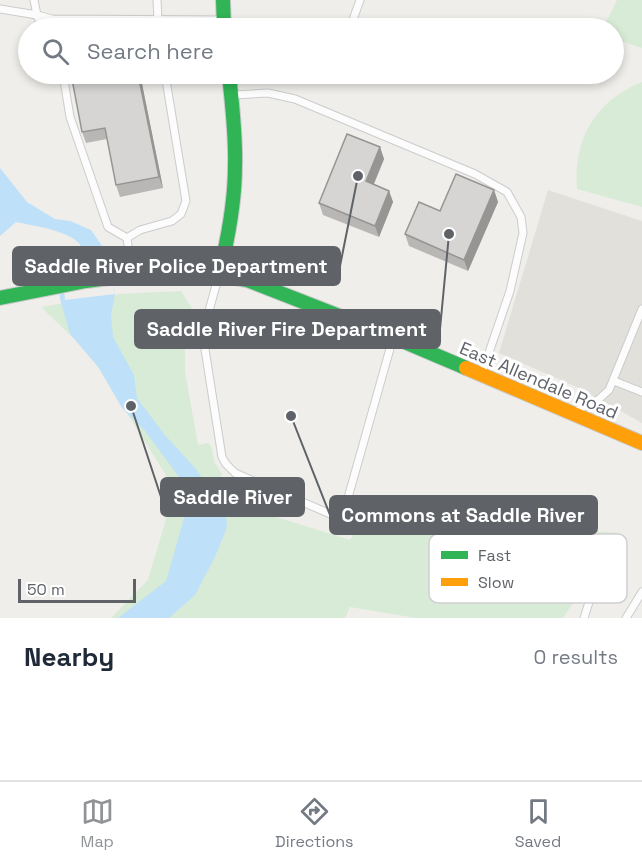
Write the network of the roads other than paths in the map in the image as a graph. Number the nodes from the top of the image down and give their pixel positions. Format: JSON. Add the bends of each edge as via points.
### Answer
{"nodes":[{"id":1,"x":34,"y":0,"type":"edge"},
{"id":2,"x":157,"y":0,"type":"edge"},
{"id":3,"x":223,"y":0,"type":"edge"},
{"id":4,"x":360,"y":0,"type":"edge"},
{"id":5,"x":0,"y":9,"type":"edge"},
{"id":6,"x":37,"y":15,"type":"junction"},
{"id":7,"x":38,"y":18,"type":"edge"},
{"id":8,"x":48,"y":18,"type":"edge"},
{"id":9,"x":158,"y":18,"type":"edge"},
{"id":10,"x":224,"y":18,"type":"edge"},
{"id":11,"x":354,"y":18,"type":"edge"},
{"id":12,"x":65,"y":84,"type":"edge"},
{"id":13,"x":167,"y":84,"type":"edge"},
{"id":14,"x":230,"y":84,"type":"edge"},
{"id":15,"x":231,"y":95,"type":"junction"},
{"id":16,"x":127,"y":238,"type":"junction"},
{"id":17,"x":132,"y":275,"type":"junction"},
{"id":18,"x":219,"y":275,"type":"junction"},
{"id":19,"x":0,"y":298,"type":"edge"},
{"id":20,"x":642,"y":309,"type":"edge"},
{"id":21,"x":393,"y":337,"type":"junction"},
{"id":22,"x":482,"y":375,"type":"junction"},
{"id":23,"x":614,"y":381,"type":"junction"},
{"id":24,"x":642,"y":392,"type":"edge"},
{"id":25,"x":571,"y":414,"type":"junction"},
{"id":26,"x":642,"y":443,"type":"edge"},
{"id":27,"x":642,"y":592,"type":"edge"},
{"id":28,"x":589,"y":603,"type":"edge"},
{"id":29,"x":584,"y":618,"type":"edge"},
{"id":30,"x":626,"y":618,"type":"edge"}],
"edges":[{"from":1,"to":6,"type":"lane"},
{"from":2,"to":9,"type":"lane"},
{"from":3,"to":10,"type":"main road"},
{"from":4,"to":11,"type":"lane"},
{"from":5,"to":6,"type":"lane"},
{"from":6,"to":7,"type":"lane"},
{"from":6,"to":8,"type":"lane"},
{"from":12,"to":16,"type":"lane","via":[[70,117],[108,227]]},
{"from":13,"to":16,"type":"lane","via":[[186,201],[181,214],[172,221]]},
{"from":14,"to":15,"type":"main road"},
{"from":15,"to":18,"type":"main road","via":[[235,181]]},
{"from":15,"to":22,"type":"lane","via":[[268,93],[295,99],[476,174],[507,192],[524,233],[510,291]]},
{"from":16,"to":17,"type":"lane"},
{"from":17,"to":18,"type":"main road","name":"East Allendale Road"},
{"from":17,"to":19,"type":"main road","name":"East Allendale Road"},
{"from":18,"to":21,"type":"main road","name":"East Allendale Road","via":[[258,284]]},
{"from":18,"to":21,"type":"lane","via":[[204,343],[222,457],[235,473],[342,519]]},
{"from":20,"to":23,"type":"lane"},
{"from":21,"to":22,"type":"main road","name":"East Allendale Road"},
{"from":22,"to":25,"type":"main road","name":"East Allendale Road"},
{"from":23,"to":24,"type":"lane"},
{"from":23,"to":25,"type":"lane","via":[[599,399]]},
{"from":25,"to":26,"type":"main road","name":"East Allendale Road"},
{"from":27,"to":30,"type":"lane"},
{"from":28,"to":29,"type":"lane"}]}
